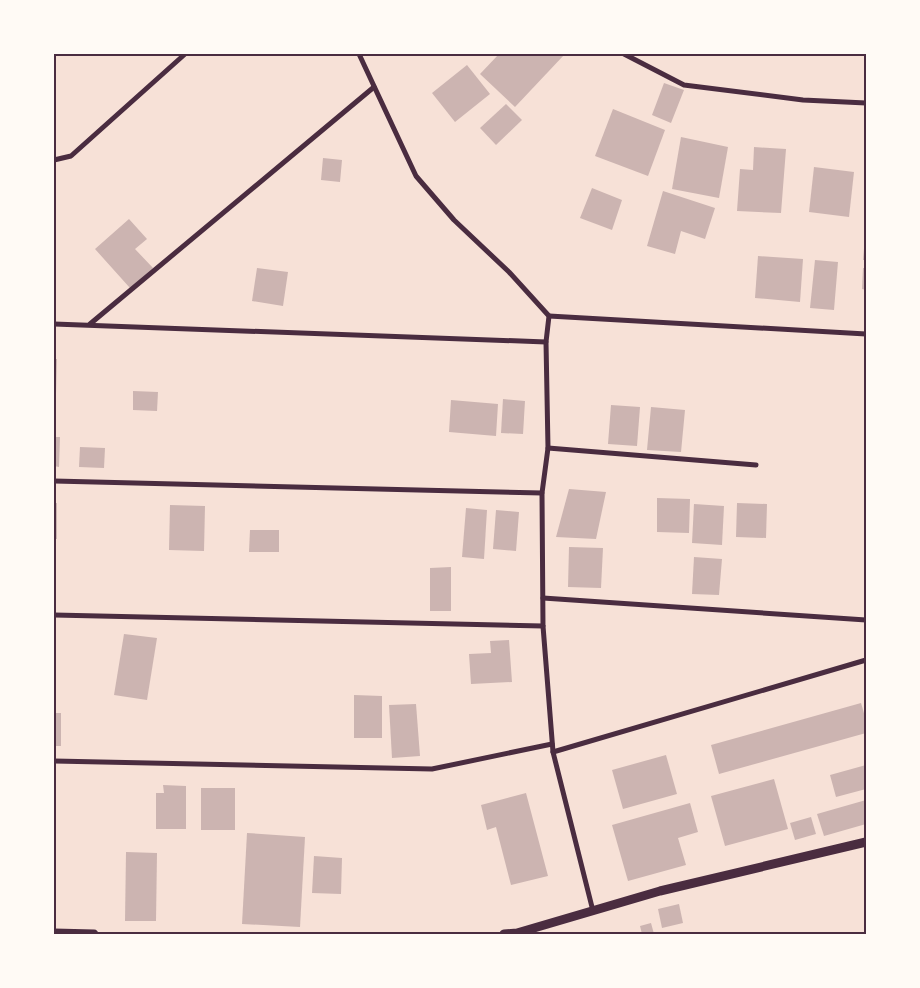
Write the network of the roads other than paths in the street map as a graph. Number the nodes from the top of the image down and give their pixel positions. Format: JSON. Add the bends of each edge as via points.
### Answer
{"nodes":[{"id":1,"x":185,"y":54,"type":"edge"},
{"id":2,"x":359,"y":54,"type":"edge"},
{"id":3,"x":624,"y":54,"type":"edge"},
{"id":4,"x":374,"y":88,"type":"junction"},
{"id":5,"x":866,"y":103,"type":"edge"},
{"id":6,"x":54,"y":160,"type":"edge"},
{"id":7,"x":549,"y":316,"type":"junction"},
{"id":8,"x":54,"y":324,"type":"edge"},
{"id":9,"x":90,"y":324,"type":"junction"},
{"id":10,"x":866,"y":334,"type":"edge"},
{"id":11,"x":546,"y":342,"type":"junction"},
{"id":12,"x":548,"y":448,"type":"junction"},
{"id":13,"x":756,"y":465,"type":"dead end"},
{"id":14,"x":54,"y":481,"type":"edge"},
{"id":15,"x":542,"y":493,"type":"junction"},
{"id":16,"x":543,"y":598,"type":"junction"},
{"id":17,"x":54,"y":615,"type":"edge"},
{"id":18,"x":866,"y":620,"type":"edge"},
{"id":19,"x":543,"y":626,"type":"junction"},
{"id":20,"x":866,"y":660,"type":"edge"},
{"id":21,"x":552,"y":744,"type":"junction"},
{"id":22,"x":553,"y":752,"type":"junction"},
{"id":23,"x":54,"y":761,"type":"edge"},
{"id":24,"x":866,"y":842,"type":"edge"},
{"id":25,"x":593,"y":911,"type":"junction"},
{"id":26,"x":54,"y":932,"type":"edge"},
{"id":27,"x":517,"y":933,"type":"edge"},
{"id":28,"x":94,"y":934,"type":"edge"},
{"id":29,"x":504,"y":934,"type":"edge"}],
"edges":[{"from":1,"to":6,"type":"street","via":[[71,156]]},
{"from":2,"to":4,"type":"street"},
{"from":3,"to":5,"type":"street","via":[[684,85],[803,100]]},
{"from":4,"to":7,"type":"street","via":[[416,176],[454,220],[510,272]]},
{"from":4,"to":9,"type":"street"},
{"from":7,"to":10,"type":"street"},
{"from":7,"to":11,"type":"street"},
{"from":8,"to":9,"type":"street"},
{"from":9,"to":11,"type":"street"},
{"from":11,"to":12,"type":"street"},
{"from":12,"to":13,"type":"street"},
{"from":12,"to":15,"type":"street"},
{"from":14,"to":15,"type":"street"},
{"from":15,"to":16,"type":"street"},
{"from":16,"to":18,"type":"street"},
{"from":16,"to":19,"type":"street"},
{"from":17,"to":19,"type":"street"},
{"from":19,"to":21,"type":"street"},
{"from":20,"to":22,"type":"street"},
{"from":21,"to":22,"type":"street"},
{"from":21,"to":23,"type":"street","via":[[432,769]]},
{"from":22,"to":25,"type":"street"},
{"from":24,"to":25,"type":"street","via":[[660,891]]},
{"from":25,"to":27,"type":"street"},
{"from":26,"to":28,"type":"street"},
{"from":27,"to":29,"type":"street"}]}
